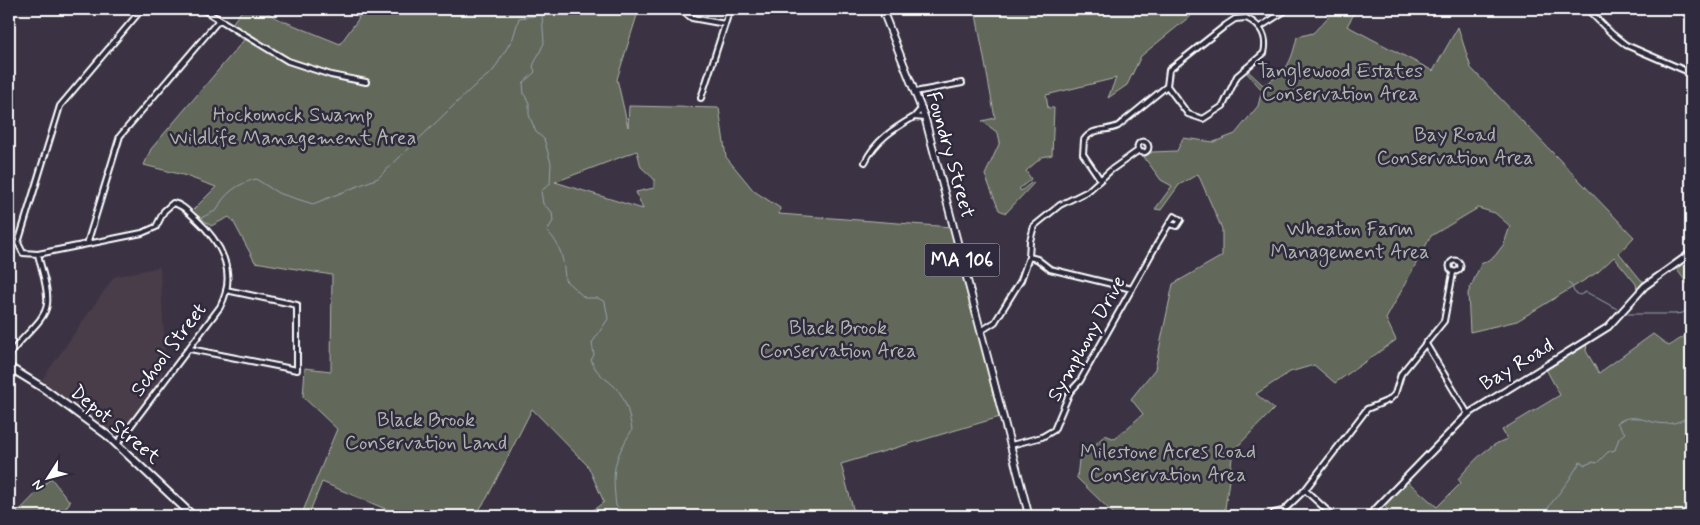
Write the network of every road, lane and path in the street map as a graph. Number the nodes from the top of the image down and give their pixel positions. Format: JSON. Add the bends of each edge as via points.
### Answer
{"nodes":[{"id":1,"x":142,"y":9,"type":"edge"},
{"id":2,"x":202,"y":9,"type":"edge"},
{"id":3,"x":679,"y":9,"type":"edge"},
{"id":4,"x":730,"y":9,"type":"edge"},
{"id":5,"x":882,"y":9,"type":"edge"},
{"id":6,"x":1288,"y":9,"type":"edge"},
{"id":7,"x":1587,"y":9,"type":"edge"},
{"id":8,"x":219,"y":20,"type":"junction"},
{"id":9,"x":725,"y":24,"type":"junction"},
{"id":10,"x":1260,"y":27,"type":"junction"},
{"id":11,"x":1691,"y":73,"type":"edge"},
{"id":12,"x":366,"y":82,"type":"dead end"},
{"id":13,"x":962,"y":83,"type":"dead end"},
{"id":14,"x":1167,"y":86,"type":"junction"},
{"id":15,"x":915,"y":92,"type":"junction"},
{"id":16,"x":701,"y":98,"type":"dead end"},
{"id":17,"x":922,"y":108,"type":"junction"},
{"id":18,"x":914,"y":117,"type":"junction"},
{"id":19,"x":925,"y":118,"type":"junction"},
{"id":20,"x":1138,"y":150,"type":"dead end"},
{"id":21,"x":865,"y":162,"type":"dead end"},
{"id":22,"x":1100,"y":179,"type":"junction"},
{"id":23,"x":1170,"y":224,"type":"dead end"},
{"id":24,"x":87,"y":244,"type":"junction"},
{"id":25,"x":1691,"y":252,"type":"edge"},
{"id":26,"x":38,"y":254,"type":"junction"},
{"id":27,"x":1029,"y":257,"type":"junction"},
{"id":28,"x":1453,"y":273,"type":"dead end"},
{"id":29,"x":1132,"y":289,"type":"junction"},
{"id":30,"x":226,"y":290,"type":"junction"},
{"id":31,"x":981,"y":331,"type":"junction"},
{"id":32,"x":1426,"y":344,"type":"junction"},
{"id":33,"x":190,"y":349,"type":"junction"},
{"id":34,"x":9,"y":357,"type":"edge"},
{"id":35,"x":9,"y":367,"type":"edge"},
{"id":36,"x":1468,"y":414,"type":"junction"},
{"id":37,"x":117,"y":444,"type":"junction"},
{"id":38,"x":1011,"y":445,"type":"junction"},
{"id":39,"x":1305,"y":490,"type":"junction"},
{"id":40,"x":1274,"y":513,"type":"dead end"},
{"id":41,"x":193,"y":516,"type":"edge"},
{"id":42,"x":1030,"y":516,"type":"edge"},
{"id":43,"x":1333,"y":516,"type":"edge"},
{"id":44,"x":1369,"y":516,"type":"edge"}],
"edges":[{"from":1,"to":26,"type":"street","via":[[58,109],[18,243],[23,252]]},
{"from":2,"to":8,"type":"street"},
{"from":3,"to":9,"type":"street","via":[[692,18]]},
{"from":4,"to":9,"type":"street"},
{"from":5,"to":15,"type":"main road","name":"Foundry Street","number":"MA 106"},
{"from":6,"to":10,"type":"street"},
{"from":7,"to":11,"type":"street","via":[[1626,45]]},
{"from":8,"to":12,"type":"street","via":[[288,61]]},
{"from":8,"to":24,"type":"street","via":[[120,136]]},
{"from":9,"to":16,"type":"street"},
{"from":10,"to":14,"type":"street","via":[[1246,18],[1232,20],[1171,68]]},
{"from":10,"to":14,"type":"street","via":[[1265,38],[1264,53],[1237,76],[1223,106],[1209,117],[1203,119],[1188,114]]},
{"from":13,"to":15,"type":"street"},
{"from":14,"to":22,"type":"street","via":[[1118,126],[1089,134],[1082,146],[1082,154]]},
{"from":15,"to":17,"type":"main road","name":"Foundry Street","number":"MA 106"},
{"from":17,"to":18,"type":"street"},
{"from":17,"to":19,"type":"main road","name":"Foundry Street","number":"MA 106"},
{"from":18,"to":19,"type":"street"},
{"from":18,"to":21,"type":"street","via":[[879,141]]},
{"from":19,"to":31,"type":"main road","name":"Foundry Street","number":"MA 106"},
{"from":20,"to":22,"type":"street"},
{"from":22,"to":27,"type":"street","via":[[1088,191],[1060,205],[1034,226]]},
{"from":23,"to":29,"type":"street","name":"Symphony Drive"},
{"from":24,"to":26,"type":"street"},
{"from":24,"to":30,"type":"street","name":"School Street","via":[[151,231],[171,204],[183,207],[218,242],[226,263]]},
{"from":25,"to":36,"type":"main road","name":"Bay Road","via":[[1645,286],[1608,327]]},
{"from":26,"to":34,"type":"street","via":[[47,308]]},
{"from":27,"to":29,"type":"street","via":[[1050,269]]},
{"from":27,"to":31,"type":"street","via":[[1021,280],[995,322]]},
{"from":28,"to":32,"type":"street","via":[[1444,321]]},
{"from":29,"to":38,"type":"street","name":"Symphony Drive","via":[[1070,392],[1058,426],[1049,434]]},
{"from":30,"to":33,"type":"street","name":"School Street","via":[[219,310]]},
{"from":30,"to":33,"type":"street","via":[[297,305],[297,370]]},
{"from":31,"to":38,"type":"main road","name":"Foundry Street","number":"MA 106"},
{"from":32,"to":36,"type":"street"},
{"from":32,"to":39,"type":"street","via":[[1401,374],[1395,394],[1367,409]]},
{"from":33,"to":37,"type":"street","name":"School Street"},
{"from":35,"to":37,"type":"highway","name":"Depot Street","via":[[71,408]]},
{"from":36,"to":44,"type":"main road","name":"Bay Road"},
{"from":37,"to":41,"type":"highway","name":"Depot Street"},
{"from":38,"to":42,"type":"main road","name":"Foundry Street","number":"MA 106"},
{"from":39,"to":40,"type":"street","via":[[1283,511]]},
{"from":39,"to":43,"type":"street"}]}
